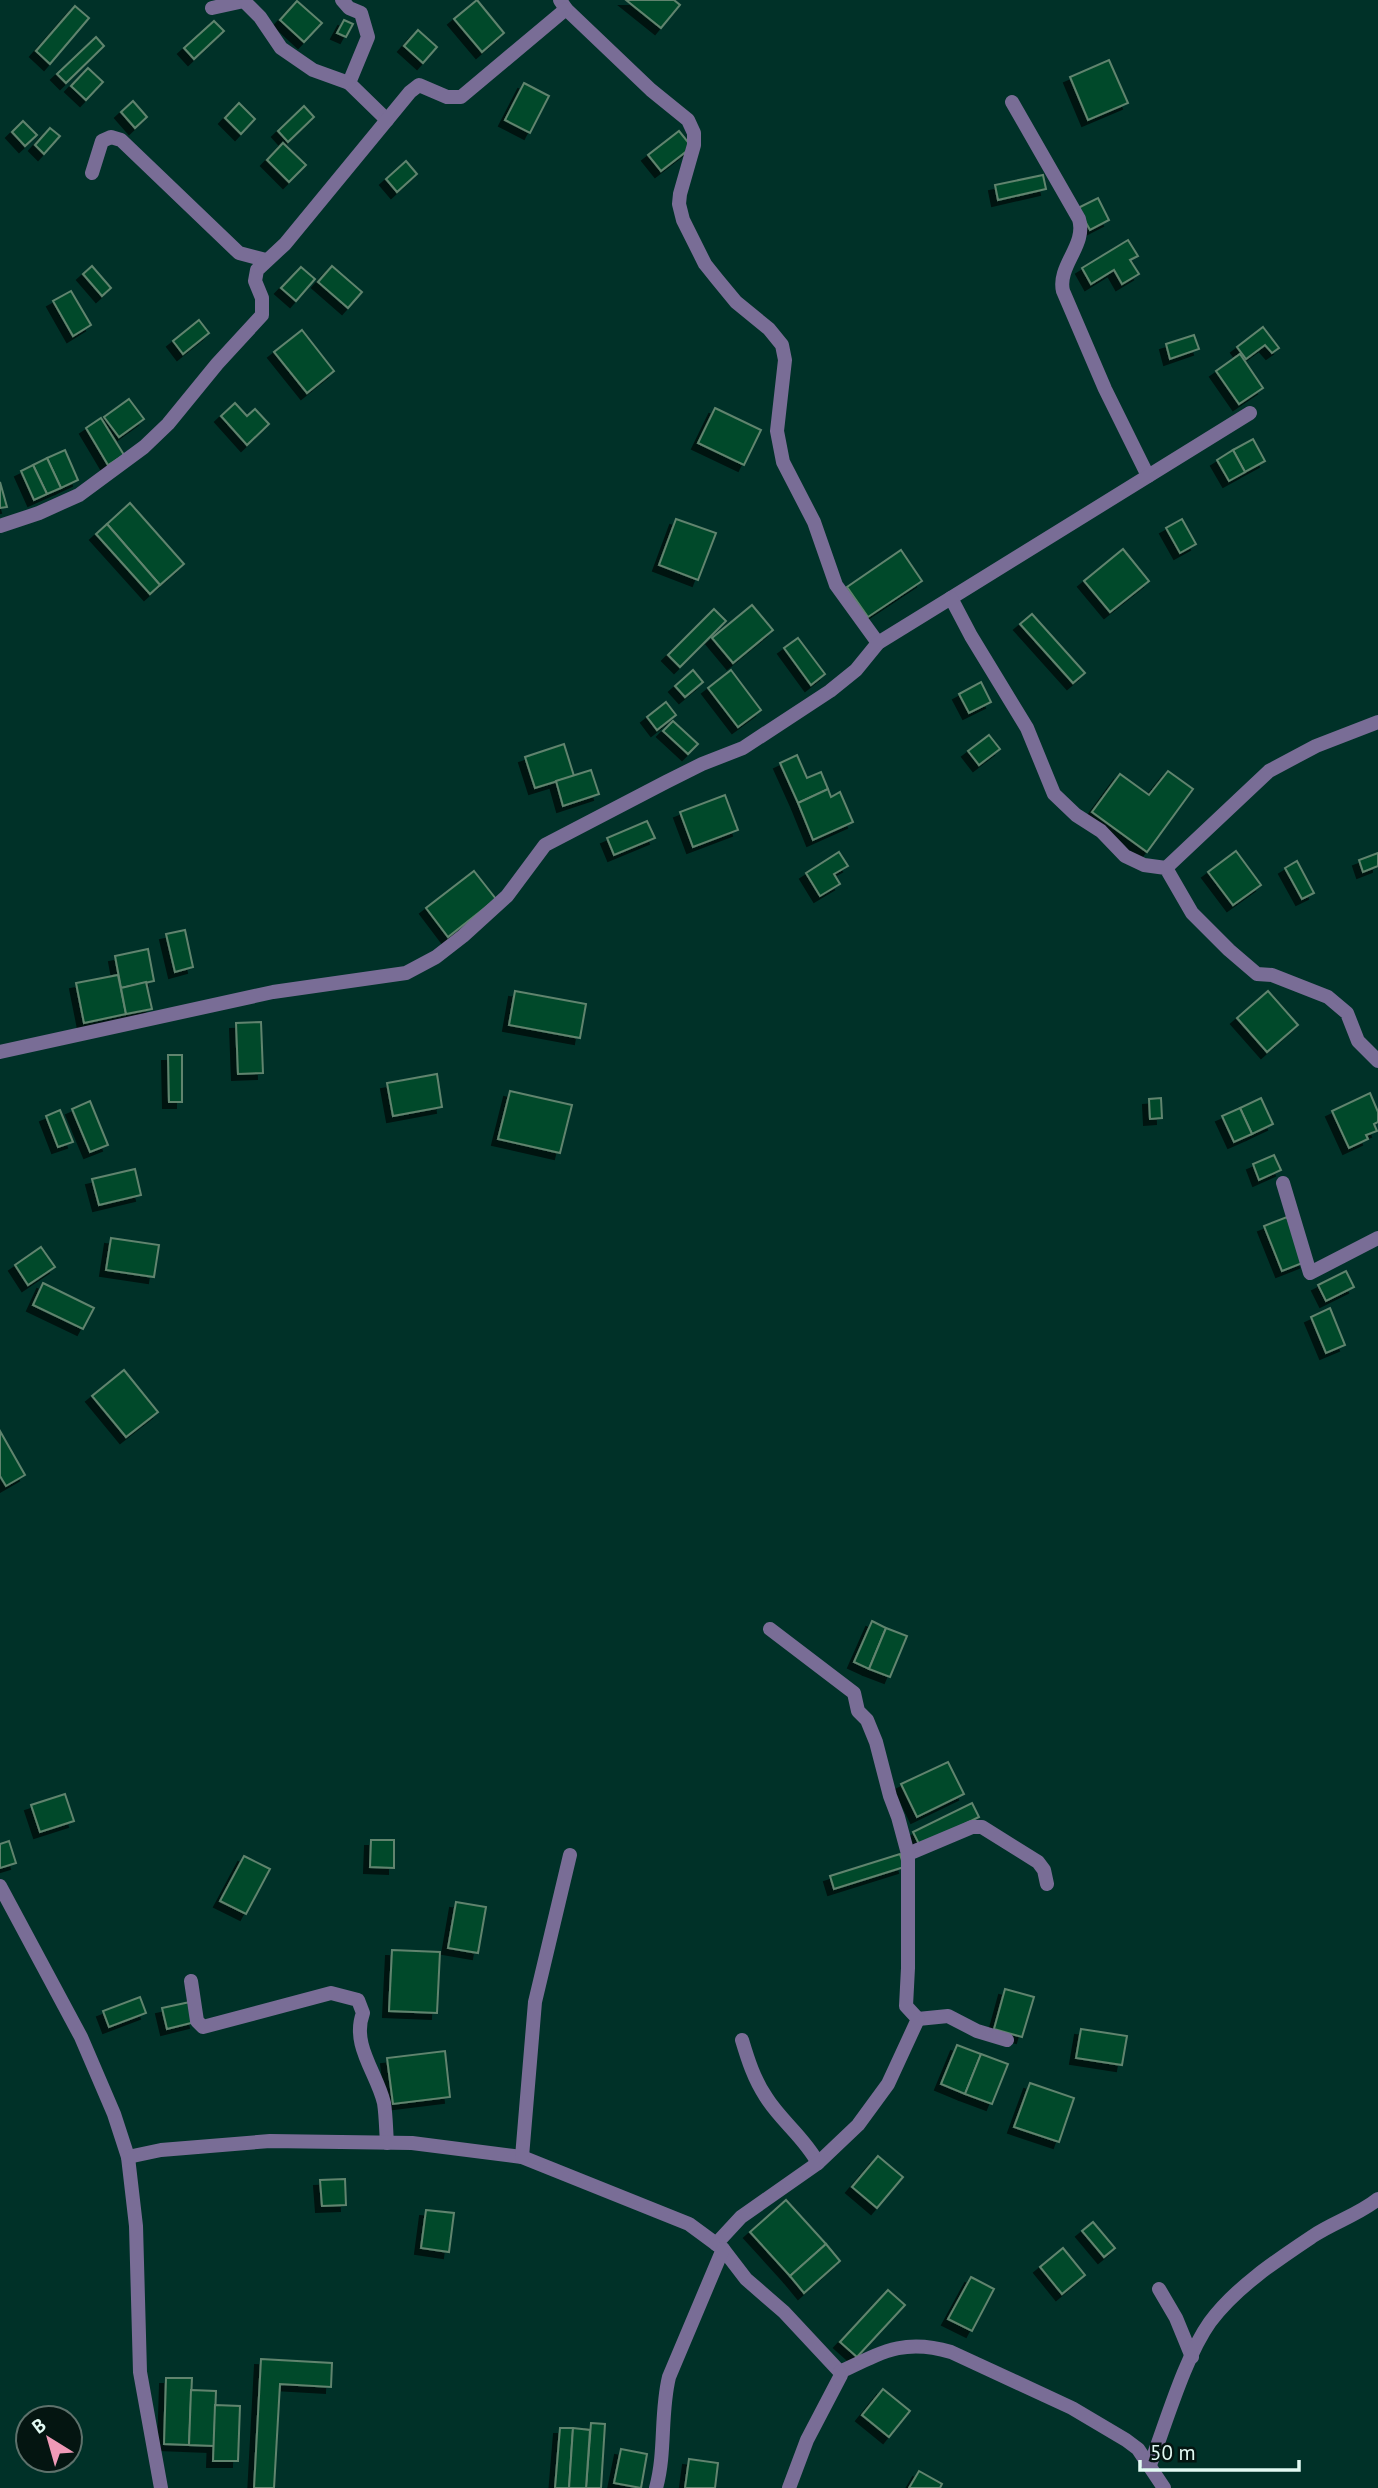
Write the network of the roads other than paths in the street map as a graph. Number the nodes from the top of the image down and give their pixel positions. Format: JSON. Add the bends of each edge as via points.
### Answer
{"nodes":[{"id":1,"x":342,"y":0,"type":"edge"},
{"id":2,"x":563,"y":4,"type":"edge"},
{"id":3,"x":212,"y":8,"type":"dead end"},
{"id":4,"x":349,"y":83,"type":"junction"},
{"id":5,"x":1012,"y":102,"type":"dead end"},
{"id":6,"x":387,"y":120,"type":"junction"},
{"id":7,"x":92,"y":173,"type":"dead end"},
{"id":8,"x":266,"y":260,"type":"junction"},
{"id":9,"x":1250,"y":413,"type":"dead end"},
{"id":10,"x":1148,"y":476,"type":"junction"},
{"id":11,"x":0,"y":526,"type":"edge"},
{"id":12,"x":951,"y":598,"type":"junction"},
{"id":13,"x":878,"y":643,"type":"junction"},
{"id":14,"x":1378,"y":722,"type":"edge"},
{"id":15,"x":1166,"y":868,"type":"junction"},
{"id":16,"x":0,"y":1052,"type":"edge"},
{"id":17,"x":1378,"y":1061,"type":"edge"},
{"id":18,"x":1283,"y":1183,"type":"dead end"},
{"id":19,"x":1378,"y":1238,"type":"edge"},
{"id":20,"x":770,"y":1629,"type":"dead end"},
{"id":21,"x":908,"y":1854,"type":"junction"},
{"id":22,"x":570,"y":1855,"type":"dead end"},
{"id":23,"x":1047,"y":1884,"type":"dead end"},
{"id":24,"x":0,"y":1886,"type":"edge"},
{"id":25,"x":191,"y":1980,"type":"dead end"},
{"id":26,"x":918,"y":2019,"type":"junction"},
{"id":27,"x":742,"y":2040,"type":"dead end"},
{"id":28,"x":1007,"y":2040,"type":"dead end"},
{"id":29,"x":387,"y":2143,"type":"junction"},
{"id":30,"x":128,"y":2157,"type":"junction"},
{"id":31,"x":522,"y":2157,"type":"junction"},
{"id":32,"x":818,"y":2163,"type":"junction"},
{"id":33,"x":1378,"y":2199,"type":"edge"},
{"id":34,"x":720,"y":2246,"type":"junction"},
{"id":35,"x":1158,"y":2289,"type":"dead end"},
{"id":36,"x":1192,"y":2357,"type":"junction"},
{"id":37,"x":840,"y":2372,"type":"junction"},
{"id":38,"x":1150,"y":2465,"type":"junction"},
{"id":39,"x":161,"y":2488,"type":"edge"},
{"id":40,"x":656,"y":2488,"type":"edge"},
{"id":41,"x":789,"y":2488,"type":"edge"},
{"id":42,"x":1164,"y":2488,"type":"edge"}],
"edges":[{"from":1,"to":4,"type":"street","via":[[361,13],[368,37]]},
{"from":2,"to":6,"type":"street","via":[[467,93],[453,98],[419,85]]},
{"from":2,"to":13,"type":"street","via":[[688,120],[694,145],[680,194],[683,220],[705,264],[736,302],[769,328],[782,345],[785,360],[777,431],[783,463],[814,522],[836,585]]},
{"from":3,"to":4,"type":"street","via":[[244,1],[281,48],[313,70]]},
{"from":4,"to":6,"type":"street"},
{"from":5,"to":10,"type":"street","via":[[1079,219],[1080,233],[1062,286]]},
{"from":6,"to":8,"type":"street","via":[[285,244]]},
{"from":7,"to":8,"type":"street","via":[[102,141],[111,137],[121,140],[239,253]]},
{"from":8,"to":11,"type":"street","via":[[255,277],[262,315],[168,424],[79,495]]},
{"from":9,"to":10,"type":"street"},
{"from":10,"to":12,"type":"street"},
{"from":12,"to":13,"type":"street"},
{"from":12,"to":15,"type":"street","via":[[1027,728],[1054,794],[1125,856]]},
{"from":13,"to":16,"type":"street","via":[[856,670],[830,691],[743,748],[545,845],[507,896],[436,957],[407,972],[273,992]]},
{"from":14,"to":15,"type":"street","via":[[1316,746],[1269,771]]},
{"from":15,"to":17,"type":"street","via":[[1192,913],[1229,950],[1257,974],[1272,975],[1328,997],[1348,1013],[1358,1041]]},
{"from":18,"to":19,"type":"street","via":[[1310,1273]]},
{"from":20,"to":21,"type":"street","via":[[854,1693],[858,1711],[876,1742]]},
{"from":21,"to":23,"type":"street","via":[[982,1827],[1038,1862]]},
{"from":21,"to":26,"type":"street","via":[[906,2006]]},
{"from":22,"to":31,"type":"street","via":[[535,2003]]},
{"from":24,"to":30,"type":"street","via":[[81,2037]]},
{"from":25,"to":29,"type":"street","via":[[197,2021],[204,2028],[331,1993],[358,2000],[363,2013],[361,2047],[384,2103]]},
{"from":26,"to":28,"type":"street","via":[[948,2016]]},
{"from":26,"to":32,"type":"street","via":[[888,2084],[851,2132]]},
{"from":27,"to":32,"type":"street","via":[[766,2098],[809,2146]]},
{"from":29,"to":30,"type":"street","via":[[270,2141]]},
{"from":29,"to":31,"type":"street"},
{"from":30,"to":39,"type":"street","via":[[136,2226],[140,2372]]},
{"from":31,"to":34,"type":"street","via":[[689,2224]]},
{"from":32,"to":34,"type":"street","via":[[741,2217]]},
{"from":33,"to":36,"type":"street","via":[[1315,2235],[1229,2301],[1211,2321]]},
{"from":34,"to":37,"type":"street","via":[[746,2279]]},
{"from":34,"to":40,"type":"street","via":[[669,2377],[662,2468]]},
{"from":35,"to":36,"type":"street"},
{"from":36,"to":38,"type":"street"},
{"from":37,"to":38,"type":"street","via":[[893,2347],[951,2352],[1072,2408],[1134,2445]]},
{"from":37,"to":41,"type":"street"},
{"from":38,"to":42,"type":"street"}]}
